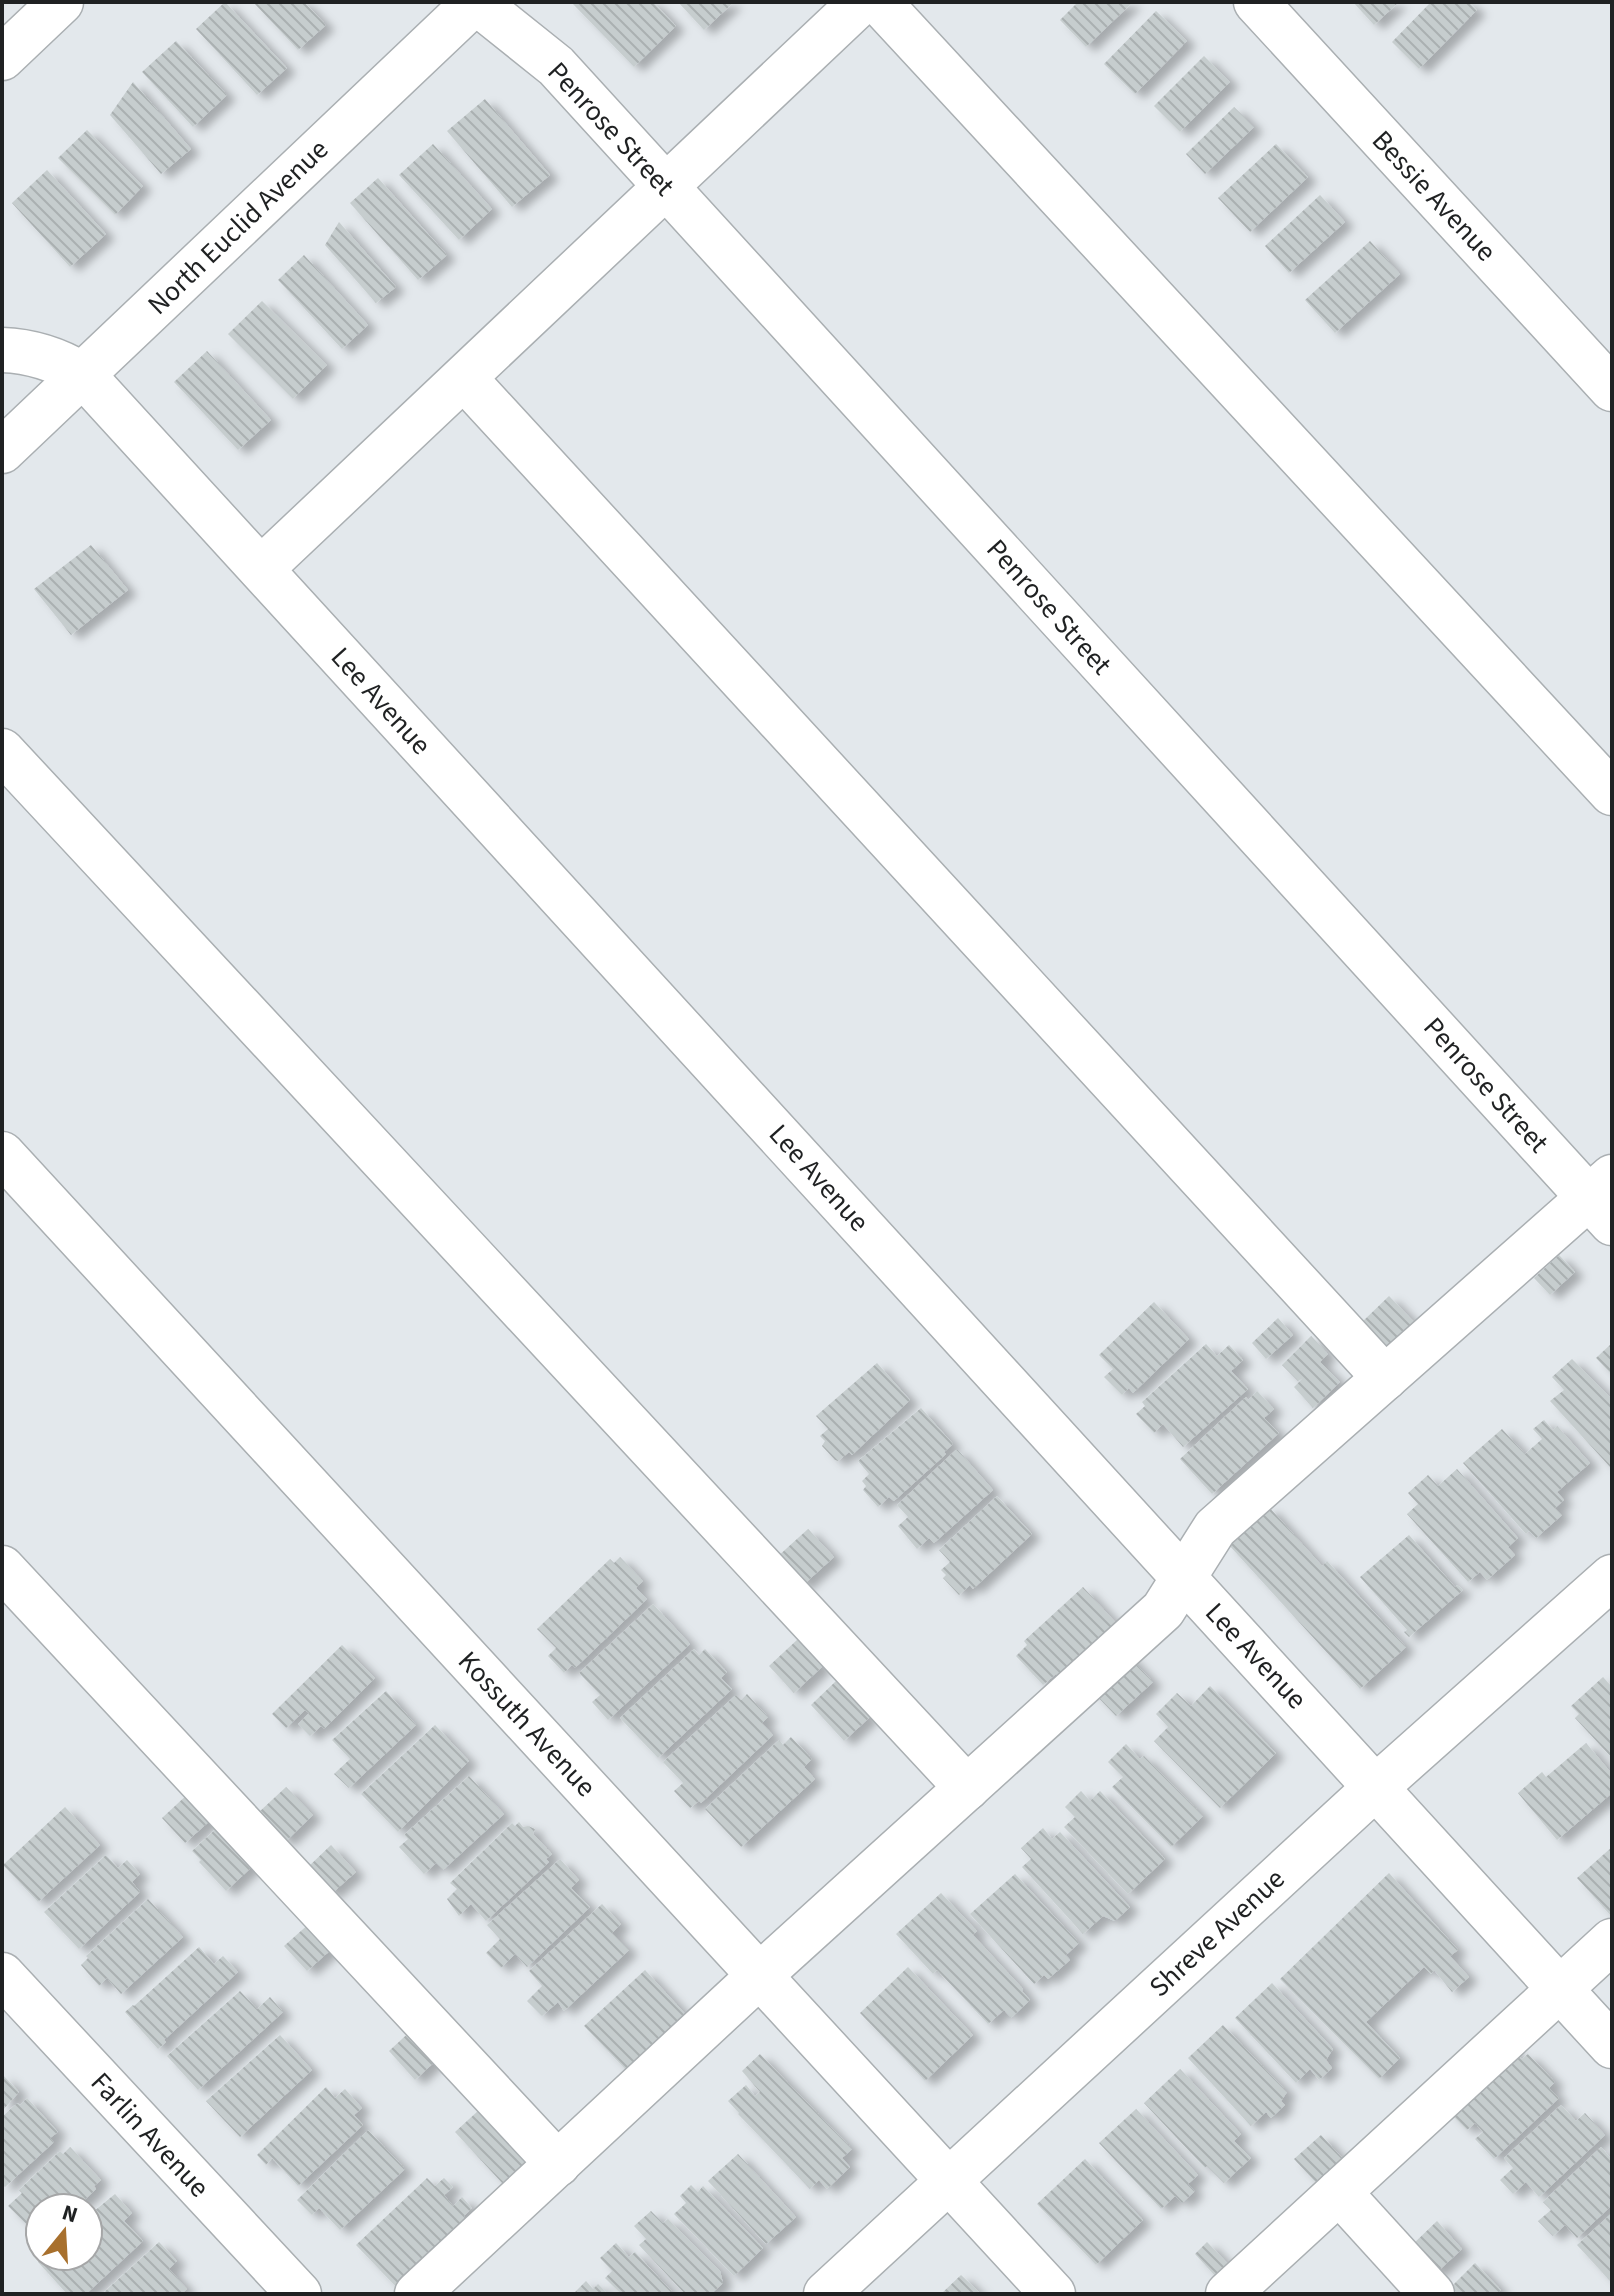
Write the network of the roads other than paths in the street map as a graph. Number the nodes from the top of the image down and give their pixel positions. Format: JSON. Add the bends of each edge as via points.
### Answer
{"nodes":[{"id":1,"x":61,"y":2,"type":"edge"},
{"id":2,"x":475,"y":2,"type":"edge"},
{"id":3,"x":861,"y":2,"type":"edge"},
{"id":4,"x":879,"y":2,"type":"edge"},
{"id":5,"x":1256,"y":2,"type":"edge"},
{"id":6,"x":4,"y":52,"type":"edge"},
{"id":7,"x":665,"y":187,"type":"junction"},
{"id":8,"x":2,"y":350,"type":"edge"},
{"id":9,"x":83,"y":375,"type":"junction"},
{"id":10,"x":464,"y":378,"type":"junction"},
{"id":11,"x":1612,"y":389,"type":"edge"},
{"id":12,"x":2,"y":451,"type":"edge"},
{"id":13,"x":261,"y":569,"type":"junction"},
{"id":14,"x":2,"y":751,"type":"edge"},
{"id":15,"x":1612,"y":793,"type":"edge"},
{"id":16,"x":2,"y":1154,"type":"edge"},
{"id":17,"x":1604,"y":1199,"type":"edge"},
{"id":18,"x":1385,"y":1378,"type":"junction"},
{"id":19,"x":2,"y":1568,"type":"edge"},
{"id":20,"x":1183,"y":1577,"type":"junction"},
{"id":21,"x":1612,"y":1577,"type":"edge"},
{"id":22,"x":1376,"y":1787,"type":"junction"},
{"id":23,"x":967,"y":1788,"type":"junction"},
{"id":24,"x":1612,"y":1941,"type":"edge"},
{"id":25,"x":2,"y":1975,"type":"edge"},
{"id":26,"x":759,"y":1976,"type":"junction"},
{"id":27,"x":1559,"y":1988,"type":"junction"},
{"id":28,"x":1612,"y":2046,"type":"edge"},
{"id":29,"x":558,"y":2164,"type":"junction"},
{"id":30,"x":947,"y":2181,"type":"junction"},
{"id":31,"x":1339,"y":2192,"type":"junction"},
{"id":32,"x":299,"y":2294,"type":"edge"},
{"id":33,"x":417,"y":2294,"type":"edge"},
{"id":34,"x":826,"y":2294,"type":"edge"},
{"id":35,"x":1053,"y":2294,"type":"edge"},
{"id":36,"x":1228,"y":2294,"type":"edge"},
{"id":37,"x":1432,"y":2294,"type":"edge"}],
"edges":[{"from":1,"to":6,"type":"street"},
{"from":2,"to":7,"type":"street","name":"Penrose Street","via":[[556,66]]},
{"from":2,"to":9,"type":"street","name":"North Euclid Avenue"},
{"from":3,"to":7,"type":"street"},
{"from":4,"to":15,"type":"street"},
{"from":5,"to":11,"type":"street","name":"Bessie Avenue"},
{"from":7,"to":10,"type":"street"},
{"from":7,"to":17,"type":"street","name":"Penrose Street"},
{"from":8,"to":9,"type":"street","name":"Lee Avenue","via":[[43,356]]},
{"from":9,"to":12,"type":"street","name":"North Euclid Avenue"},
{"from":9,"to":13,"type":"street","name":"Lee Avenue"},
{"from":10,"to":13,"type":"street"},
{"from":10,"to":18,"type":"street"},
{"from":13,"to":20,"type":"street","name":"Lee Avenue"},
{"from":14,"to":23,"type":"street"},
{"from":16,"to":26,"type":"street","name":"Kossuth Avenue"},
{"from":17,"to":18,"type":"street"},
{"from":18,"to":20,"type":"street","via":[[1215,1528]]},
{"from":19,"to":29,"type":"street"},
{"from":20,"to":22,"type":"street","name":"Lee Avenue"},
{"from":20,"to":23,"type":"street","via":[[1163,1610]]},
{"from":21,"to":22,"type":"street","name":"Shreve Avenue"},
{"from":22,"to":27,"type":"street","name":"Lee Avenue"},
{"from":22,"to":30,"type":"street","name":"Shreve Avenue"},
{"from":23,"to":26,"type":"street"},
{"from":24,"to":27,"type":"street"},
{"from":25,"to":32,"type":"street","name":"Farlin Avenue"},
{"from":26,"to":29,"type":"street"},
{"from":26,"to":30,"type":"street","name":"Kossuth Avenue"},
{"from":27,"to":28,"type":"street","name":"Lee Avenue"},
{"from":27,"to":31,"type":"street"},
{"from":29,"to":33,"type":"street"},
{"from":30,"to":34,"type":"street","name":"Shreve Avenue"},
{"from":30,"to":35,"type":"street","name":"Kossuth Avenue"},
{"from":31,"to":36,"type":"street"},
{"from":31,"to":37,"type":"street"}]}
